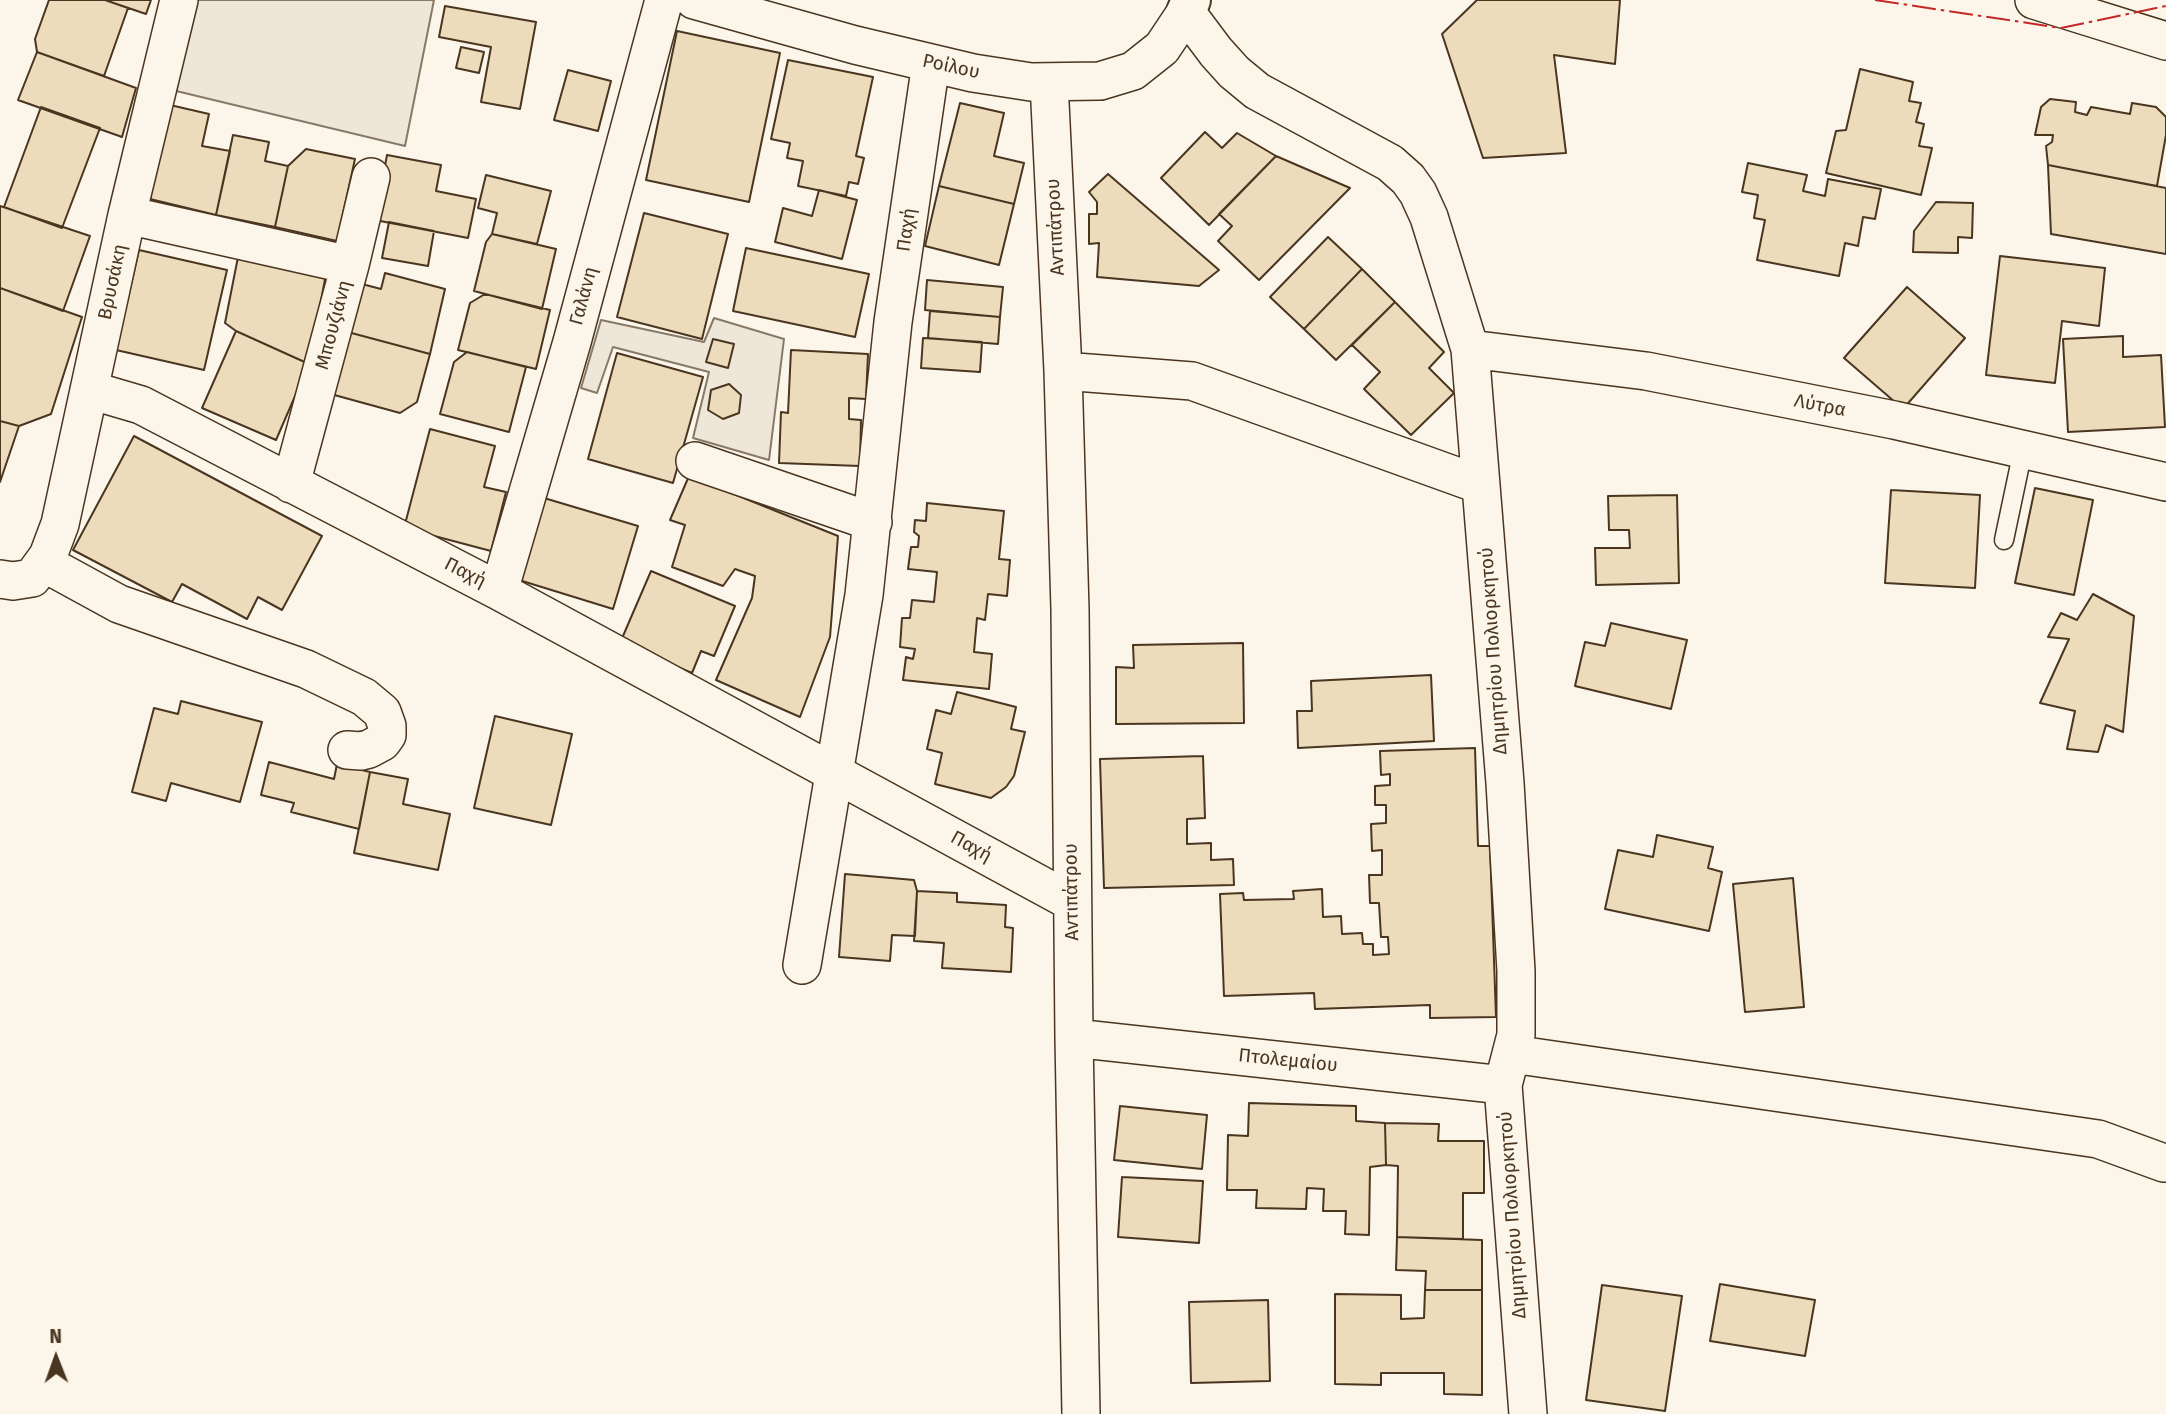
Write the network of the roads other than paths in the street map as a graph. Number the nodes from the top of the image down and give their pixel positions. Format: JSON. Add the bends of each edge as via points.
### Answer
{"nodes":[{"id":1,"x":179,"y":0,"type":"edge"},
{"id":2,"x":664,"y":0,"type":"edge"},
{"id":3,"x":694,"y":0,"type":"edge"},
{"id":4,"x":2034,"y":0,"type":"edge"},
{"id":5,"x":1188,"y":6,"type":"edge"},
{"id":6,"x":2166,"y":41,"type":"edge"},
{"id":7,"x":932,"y":63,"type":"junction"},
{"id":8,"x":1049,"y":82,"type":"junction"},
{"id":9,"x":371,"y":177,"type":"dead end"},
{"id":10,"x":127,"y":215,"type":"junction"},
{"id":11,"x":350,"y":265,"type":"junction"},
{"id":12,"x":1470,"y":349,"type":"junction"},
{"id":13,"x":1063,"y":371,"type":"junction"},
{"id":14,"x":90,"y":390,"type":"junction"},
{"id":15,"x":2023,"y":450,"type":"junction"},
{"id":16,"x":695,"y":461,"type":"dead end"},
{"id":17,"x":2166,"y":482,"type":"edge"},
{"id":18,"x":291,"y":484,"type":"junction"},
{"id":19,"x":1481,"y":485,"type":"junction"},
{"id":20,"x":873,"y":522,"type":"junction"},
{"id":21,"x":2004,"y":540,"type":"dead end"},
{"id":22,"x":44,"y":563,"type":"junction"},
{"id":23,"x":0,"y":579,"type":"edge"},
{"id":24,"x":499,"y":591,"type":"junction"},
{"id":25,"x":347,"y":750,"type":"dead end"},
{"id":26,"x":833,"y":771,"type":"junction"},
{"id":27,"x":1072,"y":902,"type":"junction"},
{"id":28,"x":802,"y":965,"type":"dead end"},
{"id":29,"x":1074,"y":1038,"type":"junction"},
{"id":30,"x":1508,"y":1069,"type":"junction"},
{"id":31,"x":2164,"y":1163,"type":"dead end"},
{"id":32,"x":1081,"y":1414,"type":"edge"},
{"id":33,"x":1528,"y":1414,"type":"edge"}],
"edges":[{"from":1,"to":10,"type":"street","name":"Βρυσάκη"},
{"from":2,"to":24,"type":"street","name":"Γαλάνη","via":[[576,329]]},
{"from":3,"to":7,"type":"street","name":"Ροίλου"},
{"from":4,"to":6,"type":"street"},
{"from":5,"to":8,"type":"street","name":"Ροίλου","via":[[1163,48],[1133,71],[1100,81]]},
{"from":5,"to":12,"type":"street","name":"Δημητρίου Πολιορκητού","via":[[1234,72],[1256,91],[1361,146],[1408,178],[1429,217]]},
{"from":7,"to":8,"type":"street","name":"Ροίλου"},
{"from":7,"to":20,"type":"street","name":"Παχή","via":[[893,322]]},
{"from":8,"to":13,"type":"street","name":"Αντιπάτρου"},
{"from":9,"to":11,"type":"street"},
{"from":10,"to":11,"type":"street","name":"Μπουζιάνη"},
{"from":10,"to":14,"type":"street","name":"Βρυσάκη"},
{"from":11,"to":18,"type":"street","name":"Μπουζιάνη"},
{"from":12,"to":15,"type":"street","name":"Λύτρα","via":[[1646,371]]},
{"from":12,"to":19,"type":"street","name":"Δημητρίου Πολιορκητού"},
{"from":13,"to":19,"type":"street","via":[[1192,381]]},
{"from":13,"to":27,"type":"street","name":"Αντιπάτρου"},
{"from":14,"to":18,"type":"street","name":"Παχή","via":[[141,405]]},
{"from":14,"to":22,"type":"street","name":"Βρυσάκη","via":[[60,524]]},
{"from":15,"to":17,"type":"street","name":"Λύτρα"},
{"from":15,"to":21,"type":"lane"},
{"from":16,"to":20,"type":"street"},
{"from":18,"to":24,"type":"street","name":"Παχή"},
{"from":19,"to":30,"type":"street","name":"Δημητρίου Πολιορκητού","via":[[1517,971],[1516,1035]]},
{"from":20,"to":26,"type":"street","name":"Παχή"},
{"from":22,"to":23,"type":"street","via":[[27,580]]},
{"from":22,"to":25,"type":"street","via":[[119,604],[306,669],[364,697],[382,712],[387,736],[369,749]]},
{"from":24,"to":26,"type":"street","name":"Παχή"},
{"from":26,"to":27,"type":"street","name":"Παχή"},
{"from":26,"to":28,"type":"street","name":"Παχή"},
{"from":27,"to":29,"type":"street","name":"Αντιπάτρου"},
{"from":29,"to":30,"type":"street","name":"Πτολεμαίου"},
{"from":29,"to":32,"type":"street","name":"Αντιπάτρου"},
{"from":30,"to":31,"type":"street","name":"Πτολεμαίου","via":[[2098,1139]]},
{"from":30,"to":33,"type":"street","name":"Δημητρίου Πολιορκητού"}]}
